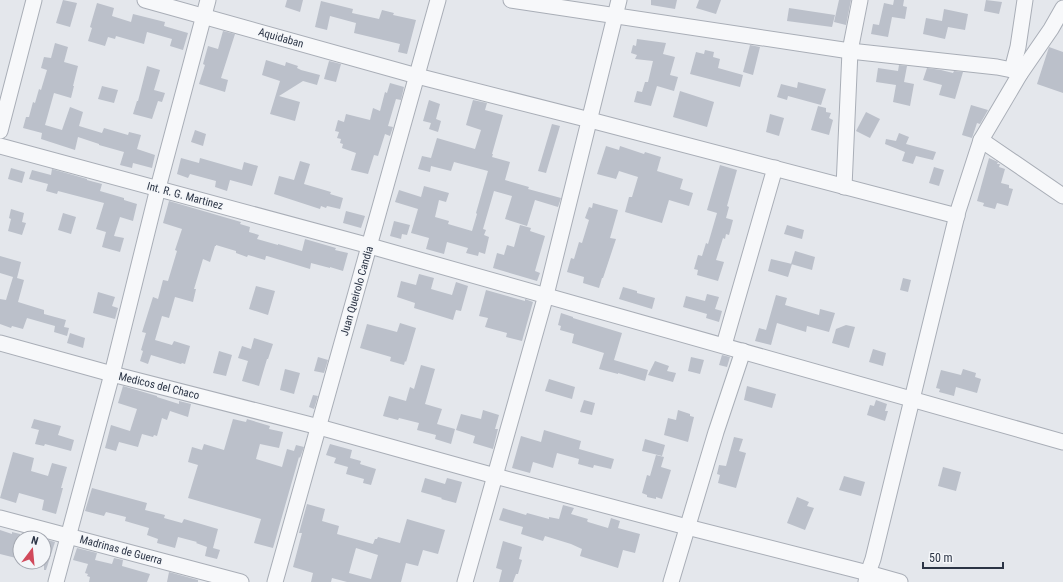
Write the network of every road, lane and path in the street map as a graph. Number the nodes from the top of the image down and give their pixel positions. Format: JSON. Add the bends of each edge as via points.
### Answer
{"nodes":[{"id":1,"x":34,"y":0,"type":"edge"},
{"id":2,"x":145,"y":0,"type":"edge"},
{"id":3,"x":208,"y":0,"type":"edge"},
{"id":4,"x":438,"y":0,"type":"edge"},
{"id":5,"x":511,"y":0,"type":"edge"},
{"id":6,"x":620,"y":0,"type":"edge"},
{"id":7,"x":860,"y":0,"type":"edge"},
{"id":8,"x":1025,"y":0,"type":"edge"},
{"id":9,"x":1063,"y":8,"type":"edge"},
{"id":10,"x":203,"y":16,"type":"junction"},
{"id":11,"x":615,"y":16,"type":"junction"},
{"id":12,"x":850,"y":51,"type":"junction"},
{"id":13,"x":1016,"y":72,"type":"junction"},
{"id":14,"x":417,"y":76,"type":"junction"},
{"id":15,"x":590,"y":120,"type":"junction"},
{"id":16,"x":0,"y":131,"type":"edge"},
{"id":17,"x":981,"y":140,"type":"junction"},
{"id":18,"x":0,"y":146,"type":"edge"},
{"id":19,"x":775,"y":168,"type":"junction"},
{"id":20,"x":844,"y":187,"type":"junction"},
{"id":21,"x":158,"y":188,"type":"junction"},
{"id":22,"x":1063,"y":196,"type":"edge"},
{"id":23,"x":957,"y":216,"type":"junction"},
{"id":24,"x":370,"y":246,"type":"junction"},
{"id":25,"x":546,"y":295,"type":"junction"},
{"id":26,"x":0,"y":343,"type":"edge"},
{"id":27,"x":724,"y":346,"type":"junction"},
{"id":28,"x":743,"y":351,"type":"junction"},
{"id":29,"x":112,"y":374,"type":"junction"},
{"id":30,"x":912,"y":399,"type":"junction"},
{"id":31,"x":320,"y":427,"type":"junction"},
{"id":32,"x":1063,"y":442,"type":"edge"},
{"id":33,"x":495,"y":476,"type":"junction"},
{"id":34,"x":0,"y":518,"type":"edge"},
{"id":35,"x":687,"y":527,"type":"junction"},
{"id":36,"x":69,"y":536,"type":"junction"},
{"id":37,"x":867,"y":577,"type":"edge"},
{"id":38,"x":56,"y":582,"type":"edge"},
{"id":39,"x":241,"y":582,"type":"edge"},
{"id":40,"x":275,"y":582,"type":"edge"},
{"id":41,"x":465,"y":582,"type":"edge"},
{"id":42,"x":671,"y":582,"type":"edge"},
{"id":43,"x":900,"y":582,"type":"edge"}],
"edges":[{"from":1,"to":16,"type":"street"},
{"from":2,"to":10,"type":"street","name":"Aquidaban"},
{"from":3,"to":10,"type":"street"},
{"from":4,"to":14,"type":"street","name":"Juan Queirolo Candia"},
{"from":5,"to":11,"type":"street"},
{"from":6,"to":11,"type":"street"},
{"from":7,"to":12,"type":"street"},
{"from":8,"to":13,"type":"street"},
{"from":9,"to":13,"type":"street"},
{"from":10,"to":14,"type":"street","name":"Aquidaban"},
{"from":10,"to":21,"type":"street"},
{"from":11,"to":12,"type":"street"},
{"from":11,"to":15,"type":"street"},
{"from":12,"to":13,"type":"street","via":[[997,67]]},
{"from":12,"to":20,"type":"street"},
{"from":13,"to":17,"type":"street"},
{"from":14,"to":15,"type":"street","name":"Aquidaban"},
{"from":14,"to":24,"type":"street","name":"Juan Queirolo Candia"},
{"from":15,"to":19,"type":"street","name":"Aquidaban"},
{"from":15,"to":25,"type":"street"},
{"from":17,"to":22,"type":"street"},
{"from":17,"to":23,"type":"street"},
{"from":18,"to":21,"type":"street","name":"Int. R. G. Martinez"},
{"from":19,"to":20,"type":"street","name":"Aquidaban"},
{"from":19,"to":27,"type":"street"},
{"from":20,"to":23,"type":"street","name":"Aquidaban"},
{"from":21,"to":24,"type":"street","name":"Int. R. G. Martinez"},
{"from":21,"to":29,"type":"street"},
{"from":23,"to":30,"type":"street"},
{"from":24,"to":25,"type":"street","name":"Int. R. G. Martinez"},
{"from":24,"to":31,"type":"street","name":"Juan Queirolo Candia"},
{"from":25,"to":27,"type":"street","name":"Int. R. G. Martinez"},
{"from":25,"to":33,"type":"street"},
{"from":26,"to":29,"type":"street","name":"Medicos del Chaco"},
{"from":27,"to":28,"type":"street","name":"Int. R. G. Martinez"},
{"from":28,"to":30,"type":"street","name":"Int. R. G. Martinez"},
{"from":28,"to":35,"type":"street"},
{"from":29,"to":31,"type":"street","name":"Medicos del Chaco"},
{"from":29,"to":36,"type":"street"},
{"from":30,"to":32,"type":"street","name":"Int. R. G. Martinez"},
{"from":30,"to":37,"type":"street"},
{"from":31,"to":33,"type":"street","name":"Medicos del Chaco"},
{"from":31,"to":40,"type":"street","name":"Juan Queirolo Candia"},
{"from":33,"to":35,"type":"street","name":"Medicos del Chaco"},
{"from":33,"to":41,"type":"street"},
{"from":34,"to":36,"type":"street","name":"Madrinas de Guerra"},
{"from":35,"to":37,"type":"street","name":"Medicos del Chaco"},
{"from":35,"to":42,"type":"street"},
{"from":36,"to":38,"type":"street"},
{"from":36,"to":39,"type":"street","name":"Madrinas de Guerra"},
{"from":37,"to":43,"type":"street","name":"Medicos del Chaco"}]}
